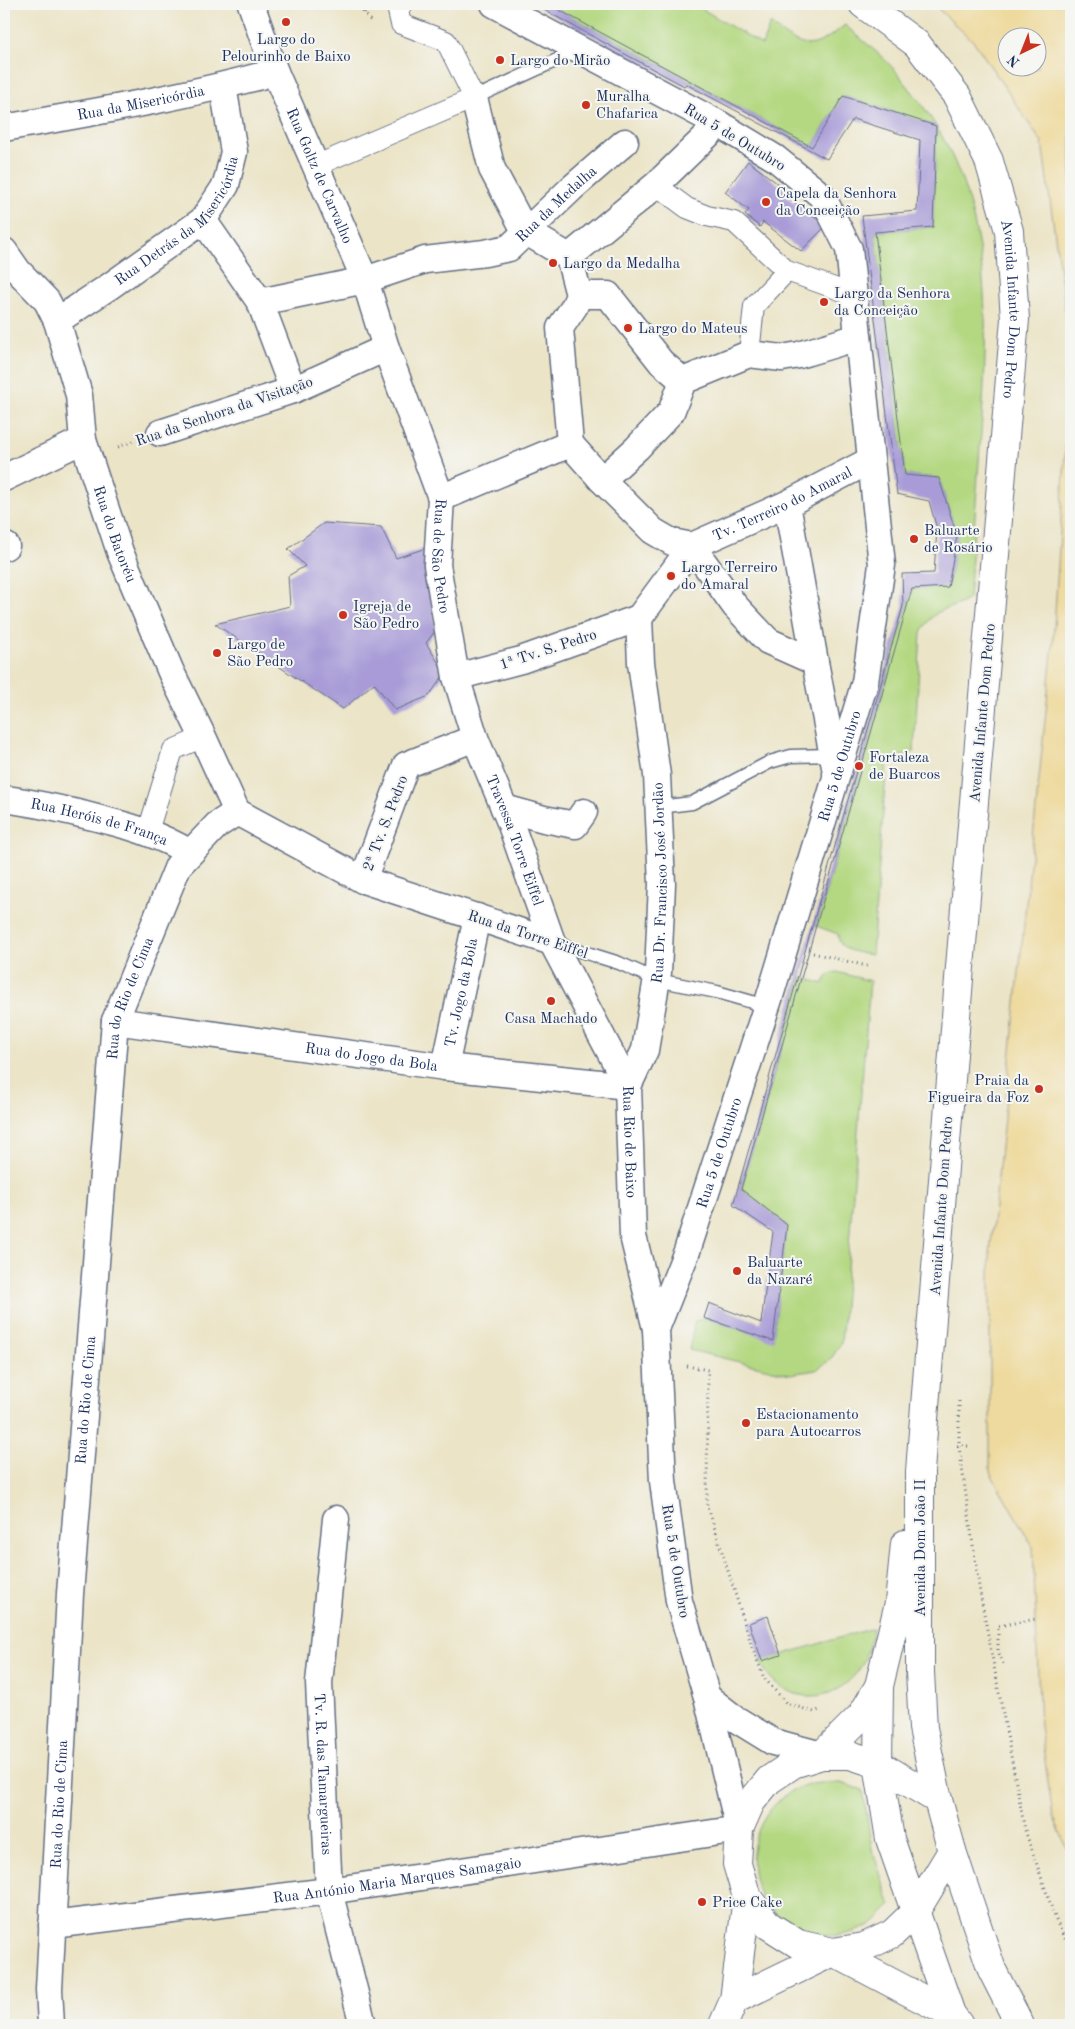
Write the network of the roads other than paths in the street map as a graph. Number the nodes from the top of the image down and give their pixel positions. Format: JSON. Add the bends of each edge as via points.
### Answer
{"nodes":[{"id":1,"x":251,"y":4,"type":"edge"},
{"id":2,"x":402,"y":4,"type":"edge"},
{"id":3,"x":494,"y":4,"type":"edge"},
{"id":4,"x":863,"y":4,"type":"edge"},
{"id":5,"x":579,"y":50,"type":"junction"},
{"id":6,"x":275,"y":72,"type":"junction"},
{"id":7,"x":223,"y":86,"type":"junction"},
{"id":8,"x":474,"y":98,"type":"junction"},
{"id":9,"x":719,"y":124,"type":"junction"},
{"id":10,"x":4,"y":128,"type":"edge"},
{"id":11,"x":625,"y":142,"type":"dead end"},
{"id":12,"x":315,"y":166,"type":"junction"},
{"id":13,"x":656,"y":185,"type":"junction"},
{"id":14,"x":203,"y":220,"type":"junction"},
{"id":15,"x":525,"y":231,"type":"junction"},
{"id":16,"x":4,"y":251,"type":"edge"},
{"id":17,"x":569,"y":257,"type":"junction"},
{"id":18,"x":787,"y":271,"type":"junction"},
{"id":19,"x":365,"y":280,"type":"junction"},
{"id":20,"x":578,"y":294,"type":"junction"},
{"id":21,"x":854,"y":295,"type":"junction"},
{"id":22,"x":260,"y":302,"type":"junction"},
{"id":23,"x":57,"y":320,"type":"junction"},
{"id":24,"x":858,"y":337,"type":"junction"},
{"id":25,"x":386,"y":348,"type":"junction"},
{"id":26,"x":749,"y":354,"type":"junction"},
{"id":27,"x":683,"y":382,"type":"junction"},
{"id":28,"x":293,"y":390,"type":"junction"},
{"id":29,"x":160,"y":433,"type":"road end"},
{"id":30,"x":570,"y":444,"type":"junction"},
{"id":31,"x":86,"y":448,"type":"junction"},
{"id":32,"x":871,"y":460,"type":"junction"},
{"id":33,"x":4,"y":478,"type":"edge"},
{"id":34,"x":602,"y":480,"type":"junction"},
{"id":35,"x":441,"y":498,"type":"junction"},
{"id":36,"x":787,"y":504,"type":"junction"},
{"id":37,"x":692,"y":546,"type":"junction"},
{"id":38,"x":639,"y":618,"type":"junction"},
{"id":39,"x":815,"y":662,"type":"junction"},
{"id":40,"x":456,"y":677,"type":"junction"},
{"id":41,"x":203,"y":737,"type":"junction"},
{"id":42,"x":475,"y":738,"type":"junction"},
{"id":43,"x":834,"y":766,"type":"junction"},
{"id":44,"x":4,"y":799,"type":"edge"},
{"id":45,"x":659,"y":807,"type":"junction"},
{"id":46,"x":504,"y":808,"type":"junction"},
{"id":47,"x":237,"y":812,"type":"junction"},
{"id":48,"x":584,"y":812,"type":"dead end"},
{"id":49,"x":148,"y":832,"type":"junction"},
{"id":50,"x":190,"y":853,"type":"junction"},
{"id":51,"x":363,"y":880,"type":"junction"},
{"id":52,"x":477,"y":917,"type":"junction"},
{"id":53,"x":552,"y":942,"type":"junction"},
{"id":54,"x":657,"y":980,"type":"junction"},
{"id":55,"x":766,"y":1006,"type":"junction"},
{"id":56,"x":115,"y":1021,"type":"junction"},
{"id":57,"x":445,"y":1067,"type":"junction"},
{"id":58,"x":628,"y":1086,"type":"junction"},
{"id":59,"x":656,"y":1329,"type":"junction"},
{"id":60,"x":920,"y":1472,"type":"junction"},
{"id":61,"x":336,"y":1519,"type":"dead end"},
{"id":62,"x":879,"y":1686,"type":"junction"},
{"id":63,"x":708,"y":1697,"type":"junction"},
{"id":64,"x":822,"y":1755,"type":"junction"},
{"id":65,"x":878,"y":1764,"type":"junction"},
{"id":66,"x":938,"y":1800,"type":"junction"},
{"id":67,"x":739,"y":1829,"type":"junction"},
{"id":68,"x":952,"y":1851,"type":"junction"},
{"id":69,"x":329,"y":1890,"type":"junction"},
{"id":70,"x":747,"y":1897,"type":"junction"},
{"id":71,"x":915,"y":1912,"type":"junction"},
{"id":72,"x":52,"y":1924,"type":"junction"},
{"id":73,"x":833,"y":1952,"type":"junction"},
{"id":74,"x":734,"y":2000,"type":"junction"},
{"id":75,"x":955,"y":2019,"type":"edge"},
{"id":76,"x":51,"y":2025,"type":"edge"},
{"id":77,"x":363,"y":2025,"type":"edge"},
{"id":78,"x":723,"y":2025,"type":"edge"},
{"id":79,"x":1020,"y":2025,"type":"edge"}],
"edges":[{"from":1,"to":6,"type":"street","name":"Rua Goltz de Carvalho"},
{"from":2,"to":8,"type":"street","via":[[398,11],[401,24],[446,41]]},
{"from":3,"to":5,"type":"street","name":"Rua 5 de Outubro"},
{"from":4,"to":60,"type":"street","name":"Avenida Infante Dom Pedro","via":[[917,44],[958,96],[989,161],[1009,231],[1015,319]]},
{"from":5,"to":8,"type":"lane"},
{"from":5,"to":9,"type":"street","name":"Rua 5 de Outubro"},
{"from":6,"to":7,"type":"street","name":"Rua da Misericórdia"},
{"from":6,"to":12,"type":"street","name":"Rua Goltz de Carvalho"},
{"from":7,"to":10,"type":"street","name":"Rua da Misericórdia"},
{"from":7,"to":14,"type":"street","name":"Rua Detrás da Misericórdia","via":[[234,152],[226,185]]},
{"from":8,"to":12,"type":"street"},
{"from":8,"to":15,"type":"street","via":[[492,169]]},
{"from":9,"to":13,"type":"street"},
{"from":9,"to":21,"type":"street","name":"Rua 5 de Outubro","via":[[775,158],[822,196],[849,249]]},
{"from":11,"to":15,"type":"street","name":"Rua da Medalha"},
{"from":12,"to":19,"type":"street","name":"Rua Goltz de Carvalho"},
{"from":13,"to":17,"type":"street"},
{"from":13,"to":18,"type":"street","via":[[687,208],[734,222]]},
{"from":14,"to":22,"type":"street"},
{"from":14,"to":23,"type":"street","name":"Rua Detrás da Misericórdia"},
{"from":15,"to":17,"type":"street"},
{"from":15,"to":19,"type":"street","name":"Rua da Medalha","via":[[509,248],[425,260]]},
{"from":16,"to":23,"type":"street","name":"Rua do Batoréu","via":[[18,271],[47,300]]},
{"from":17,"to":20,"type":"street"},
{"from":18,"to":21,"type":"street"},
{"from":18,"to":26,"type":"street","via":[[754,306]]},
{"from":19,"to":22,"type":"street","name":"Rua da Medalha"},
{"from":19,"to":25,"type":"street","name":"Rua Goltz de Carvalho"},
{"from":20,"to":27,"type":"street","via":[[608,295],[661,362]]},
{"from":20,"to":30,"type":"street","via":[[574,307],[560,328]]},
{"from":21,"to":24,"type":"street","name":"Rua 5 de Outubro"},
{"from":22,"to":28,"type":"street"},
{"from":23,"to":31,"type":"street","name":"Rua do Batoréu","via":[[78,395]]},
{"from":24,"to":26,"type":"street","via":[[782,358]]},
{"from":24,"to":32,"type":"street","name":"Rua 5 de Outubro"},
{"from":25,"to":28,"type":"street","name":"Rua da Senhora da Visitação"},
{"from":25,"to":35,"type":"street","name":"Rua de São Pedro"},
{"from":26,"to":27,"type":"street"},
{"from":27,"to":34,"type":"street","via":[[671,412]]},
{"from":28,"to":29,"type":"street","name":"Rua da Senhora da Visitação"},
{"from":30,"to":34,"type":"street"},
{"from":30,"to":35,"type":"street"},
{"from":31,"to":33,"type":"street"},
{"from":31,"to":41,"type":"street","name":"Rua do Batoréu","via":[[120,552],[170,672]]},
{"from":32,"to":36,"type":"street","name":"Tv. Terreiro do Amaral"},
{"from":32,"to":43,"type":"street","name":"Rua 5 de Outubro","via":[[882,564],[866,682]]},
{"from":34,"to":37,"type":"street","via":[[654,532],[672,542]]},
{"from":35,"to":40,"type":"street","name":"Rua de São Pedro","via":[[436,565]]},
{"from":36,"to":37,"type":"street","name":"Tv. Terreiro do Amaral"},
{"from":36,"to":39,"type":"street"},
{"from":37,"to":38,"type":"street"},
{"from":37,"to":39,"type":"street","via":[[736,606],[768,641]]},
{"from":38,"to":40,"type":"street","name":"1ª Tv. S. Pedro","via":[[521,660]]},
{"from":38,"to":45,"type":"street","name":"Rua Dr. Francisco José Jordão","via":[[641,663]]},
{"from":39,"to":43,"type":"street"},
{"from":40,"to":42,"type":"street","name":"Rua de São Pedro"},
{"from":41,"to":47,"type":"street","name":"Rua do Batoréu"},
{"from":41,"to":49,"type":"street","via":[[173,750]]},
{"from":42,"to":46,"type":"street","name":"Travessa Torre Eiffel"},
{"from":42,"to":51,"type":"street","name":"2ª Tv. S. Pedro","via":[[406,765]]},
{"from":43,"to":45,"type":"lane","via":[[791,756],[770,762],[692,803]]},
{"from":43,"to":55,"type":"street","name":"Rua 5 de Outubro"},
{"from":44,"to":49,"type":"street","name":"Rua Heróis de França","via":[[40,803]]},
{"from":45,"to":54,"type":"street","name":"Rua Dr. Francisco José Jordão","via":[[662,884]]},
{"from":46,"to":48,"type":"street","via":[[575,825]]},
{"from":46,"to":53,"type":"street","name":"Travessa Torre Eiffel"},
{"from":47,"to":50,"type":"street","name":"Rua do Rio de Cima","via":[[217,825]]},
{"from":47,"to":51,"type":"street","name":"Rua da Torre Eiffel"},
{"from":49,"to":50,"type":"street","name":"Rua Heróis de França"},
{"from":50,"to":56,"type":"street","name":"Rua do Rio de Cima","via":[[178,866]]},
{"from":51,"to":52,"type":"street","name":"Rua da Torre Eiffel"},
{"from":52,"to":53,"type":"street","name":"Rua da Torre Eiffel"},
{"from":52,"to":57,"type":"street","name":"Tv. Jogo da Bola"},
{"from":53,"to":54,"type":"lane","name":"Rua da Torre Eiffel","via":[[619,963]]},
{"from":53,"to":58,"type":"street","name":"Rua Rio de Baixo"},
{"from":54,"to":55,"type":"lane","name":"Rua da Torre Eiffel"},
{"from":54,"to":58,"type":"street","name":"Rua Dr. Francisco José Jordão","via":[[645,1050]]},
{"from":55,"to":59,"type":"street","name":"Rua 5 de Outubro","via":[[687,1251]]},
{"from":56,"to":57,"type":"street","name":"Rua do Jogo da Bola"},
{"from":56,"to":72,"type":"street","name":"Rua do Rio de Cima","via":[[70,1594]]},
{"from":57,"to":58,"type":"street","name":"Rua do Jogo da Bola"},
{"from":58,"to":59,"type":"street","name":"Rua Rio de Baixo","via":[[632,1236]]},
{"from":59,"to":63,"type":"street","name":"Rua 5 de Outubro","via":[[663,1481],[679,1601]]},
{"from":60,"to":62,"type":"street","name":"Avenida Dom João II","via":[[909,1508],[899,1603]]},
{"from":60,"to":66,"type":"street","name":"Avenida Dom João II","via":[[923,1728]]},
{"from":61,"to":69,"type":"street","name":"Tv. R. das Tamargueiras","via":[[319,1683]]},
{"from":62,"to":64,"type":"street","via":[[862,1715]]},
{"from":62,"to":65,"type":"street","name":"Avenida Dom João II"},
{"from":63,"to":64,"type":"street","via":[[773,1742]]},
{"from":63,"to":67,"type":"street","name":"Rua 5 de Outubro"},
{"from":64,"to":65,"type":"street","via":[[850,1755]]},
{"from":64,"to":67,"type":"street","via":[[793,1764],[769,1780],[751,1802]]},
{"from":65,"to":66,"type":"street"},
{"from":65,"to":71,"type":"street","name":"Avenida Dom João II","via":[[890,1839]]},
{"from":66,"to":68,"type":"street","name":"Avenida Dom João II"},
{"from":67,"to":69,"type":"street","name":"Rua António Maria Marques Samagaio"},
{"from":67,"to":70,"type":"street","via":[[737,1864]]},
{"from":68,"to":71,"type":"street"},
{"from":68,"to":79,"type":"street","name":"Avenida Dom João II","via":[[992,1970]]},
{"from":69,"to":72,"type":"street","name":"Rua António Maria Marques Samagaio"},
{"from":69,"to":77,"type":"street","name":"Tv. R. das Tamargueiras"},
{"from":70,"to":73,"type":"street","via":[[768,1926],[798,1944]]},
{"from":70,"to":74,"type":"street"},
{"from":71,"to":73,"type":"street","via":[[892,1934],[864,1947]]},
{"from":71,"to":75,"type":"street","name":"Avenida Dom João II"},
{"from":72,"to":76,"type":"street","name":"Rua do Rio de Cima"},
{"from":73,"to":74,"type":"street"},
{"from":73,"to":75,"type":"street"},
{"from":74,"to":78,"type":"street"}]}
